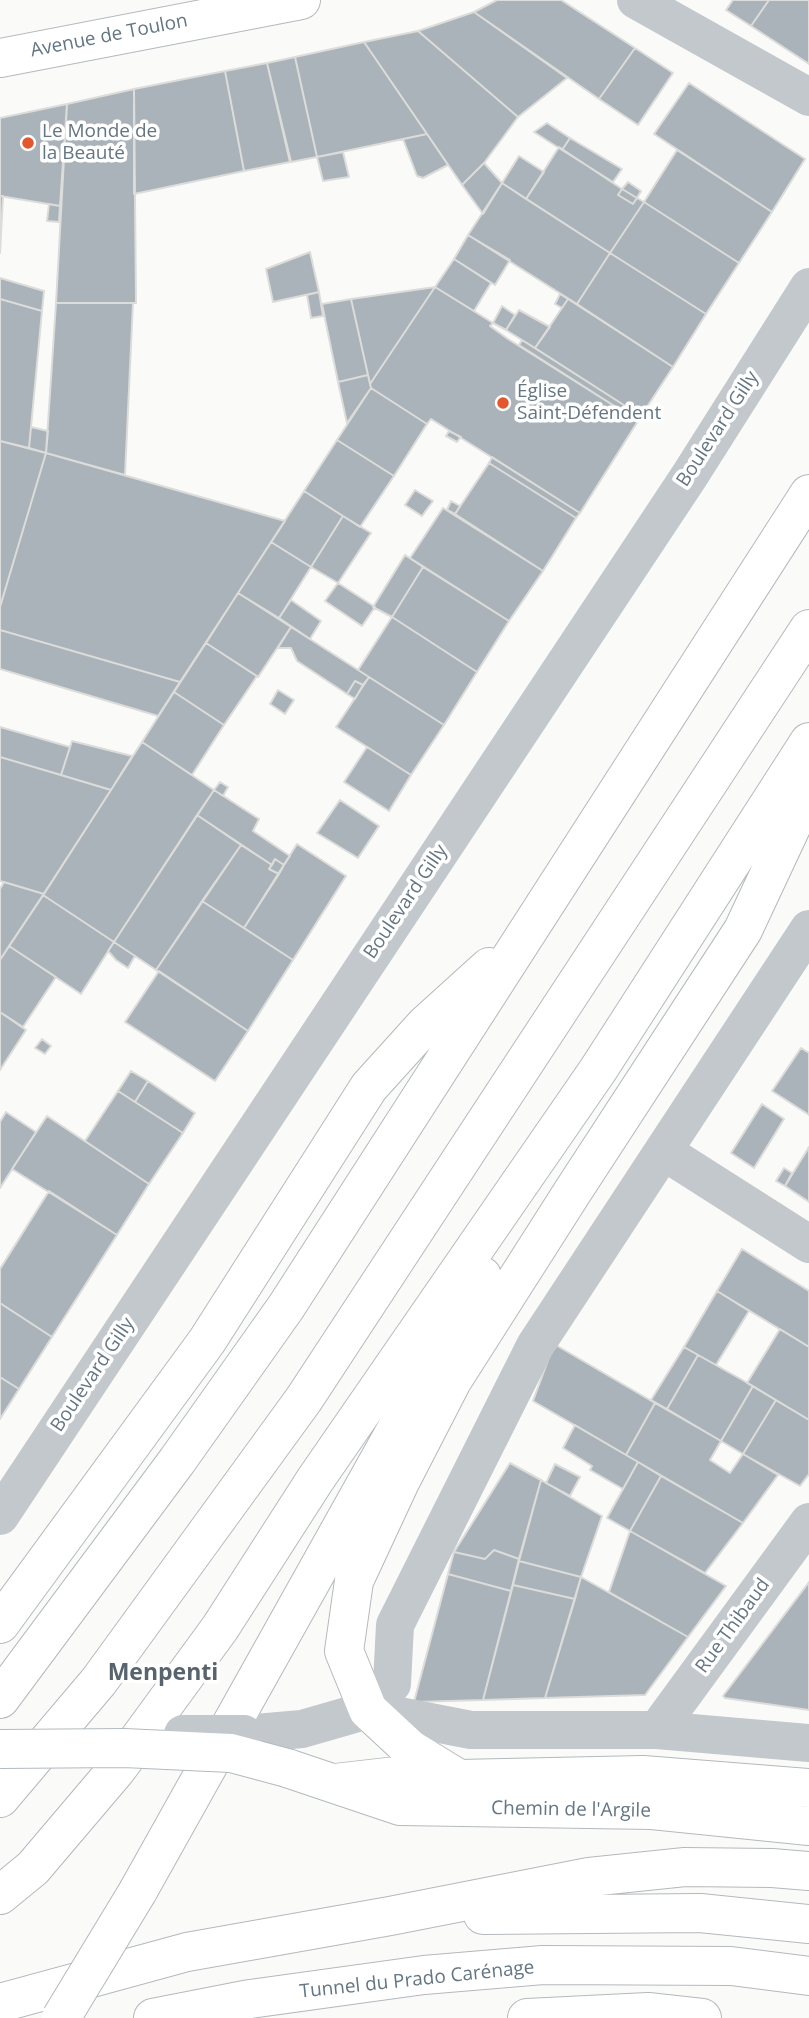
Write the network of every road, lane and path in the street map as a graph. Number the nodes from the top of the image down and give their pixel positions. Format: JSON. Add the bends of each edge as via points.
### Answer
{"nodes":[{"id":1,"x":301,"y":0,"type":"edge"},
{"id":2,"x":636,"y":0,"type":"edge"},
{"id":3,"x":0,"y":58,"type":"edge"},
{"id":4,"x":809,"y":97,"type":"edge"},
{"id":5,"x":809,"y":287,"type":"edge"},
{"id":6,"x":809,"y":494,"type":"edge"},
{"id":7,"x":809,"y":629,"type":"edge"},
{"id":8,"x":809,"y":742,"type":"edge"},
{"id":9,"x":809,"y":789,"type":"edge"},
{"id":10,"x":809,"y":929,"type":"edge"},
{"id":11,"x":527,"y":933,"type":"junction"},
{"id":12,"x":598,"y":1069,"type":"junction"},
{"id":13,"x":663,"y":1151,"type":"junction"},
{"id":14,"x":809,"y":1244,"type":"edge"},
{"id":15,"x":0,"y":1516,"type":"edge"},
{"id":16,"x":809,"y":1522,"type":"edge"},
{"id":17,"x":0,"y":1624,"type":"edge"},
{"id":18,"x":0,"y":1699,"type":"edge"},
{"id":19,"x":368,"y":1710,"type":"junction"},
{"id":20,"x":657,"y":1730,"type":"junction"},
{"id":21,"x":0,"y":1734,"type":"edge"},
{"id":22,"x":809,"y":1743,"type":"edge"},
{"id":23,"x":0,"y":1749,"type":"edge"},
{"id":24,"x":459,"y":1779,"type":"junction"},
{"id":25,"x":335,"y":1783,"type":"junction"},
{"id":26,"x":809,"y":1788,"type":"edge"},
{"id":27,"x":0,"y":1798,"type":"edge"},
{"id":28,"x":809,"y":1826,"type":"edge"},
{"id":29,"x":809,"y":1871,"type":"edge"},
{"id":30,"x":0,"y":1895,"type":"edge"},
{"id":31,"x":390,"y":1916,"type":"junction"},
{"id":32,"x":809,"y":1924,"type":"edge"},
{"id":33,"x":809,"y":1976,"type":"edge"},
{"id":34,"x":0,"y":2003,"type":"edge"},
{"id":35,"x":61,"y":2018,"type":"edge"},
{"id":36,"x":153,"y":2018,"type":"edge"},
{"id":37,"x":527,"y":2018,"type":"edge"},
{"id":38,"x":702,"y":2018,"type":"edge"}],
"edges":[{"from":1,"to":3,"type":"main road","name":"Avenue de Toulon"},
{"from":2,"to":4,"type":"street"},
{"from":5,"to":15,"type":"street","name":"Boulevard Gilly","via":[[690,475]]},
{"from":6,"to":11,"type":"main road"},
{"from":7,"to":27,"type":"main road","via":[[304,1399],[99,1681]]},
{"from":8,"to":12,"type":"main road"},
{"from":9,"to":19,"type":"main road","via":[[743,930],[453,1381],[400,1482],[354,1581],[344,1651]]},
{"from":10,"to":13,"type":"street"},
{"from":11,"to":17,"type":"main road","via":[[426,1024],[369,1087],[207,1341]]},
{"from":11,"to":18,"type":"main road","via":[[286,1307]]},
{"from":12,"to":30,"type":"main road","via":[[315,1480],[220,1628],[117,1769],[33,1868]]},
{"from":12,"to":35,"type":"main road","bridge":true,"via":[[138,1891]]},
{"from":13,"to":14,"type":"street"},
{"from":13,"to":19,"type":"street","via":[[535,1346],[395,1625],[392,1684]]},
{"from":16,"to":20,"type":"street","name":"Rue Thibaud"},
{"from":19,"to":20,"type":"street","via":[[471,1730]]},
{"from":19,"to":21,"type":"street","bridge":true,"via":[[302,1728],[244,1734]]},
{"from":19,"to":24,"type":"main road","via":[[410,1749]]},
{"from":20,"to":22,"type":"street"},
{"from":23,"to":25,"type":"main road","name":"Chemin de l'Argile","bridge":true,"via":[[124,1748],[231,1754]]},
{"from":24,"to":25,"type":"main road","via":[[396,1776]]},
{"from":24,"to":26,"type":"main road","via":[[643,1775]]},
{"from":25,"to":28,"type":"main road","name":"Chemin de l'Argile","via":[[400,1806],[652,1810]]},
{"from":29,"to":31,"type":"main road","via":[[685,1867],[589,1877]]},
{"from":31,"to":32,"type":"main road","via":[[700,1913]]},
{"from":31,"to":34,"type":"main road","via":[[187,1952]]},
{"from":33,"to":36,"type":"main road","name":"Tunnel du Prado Carénage","via":[[731,1966],[543,1965],[424,1975],[250,1999]]},
{"from":37,"to":38,"type":"main road","via":[[648,2012]]}]}
